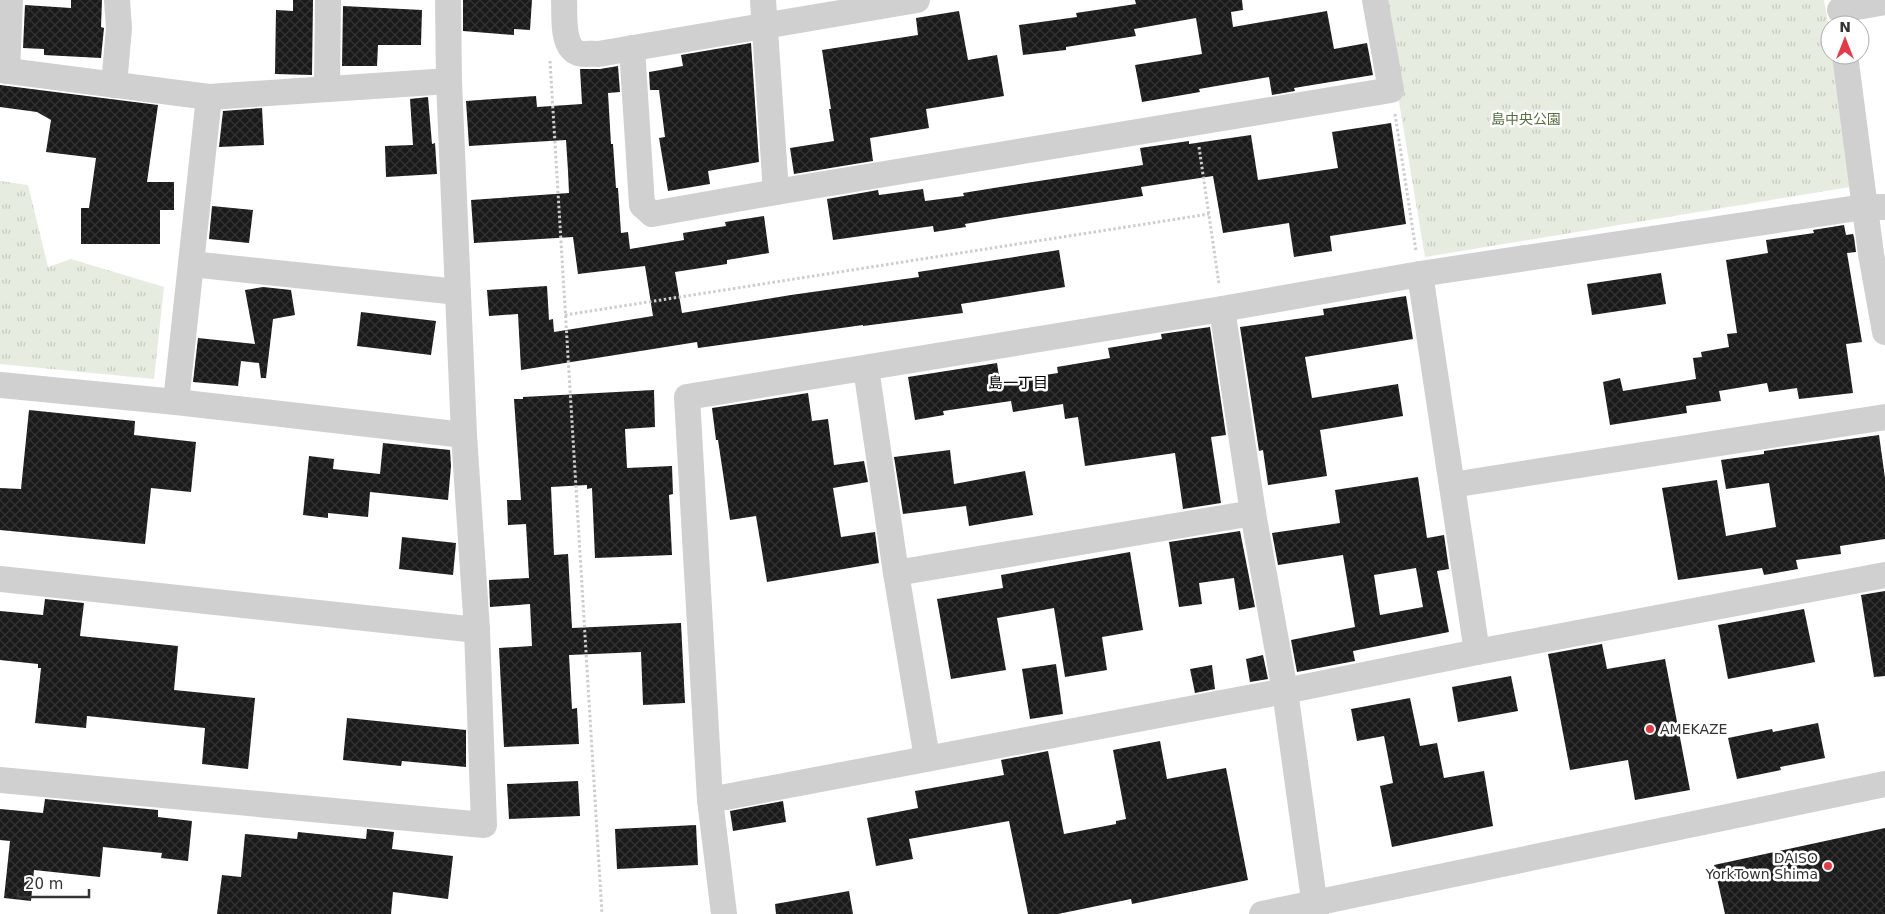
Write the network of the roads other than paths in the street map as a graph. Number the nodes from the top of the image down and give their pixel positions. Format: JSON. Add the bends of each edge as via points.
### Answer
{"nodes":[{"id":1,"x":10,"y":0,"type":"edge"},
{"id":2,"x":117,"y":0,"type":"edge"},
{"id":3,"x":328,"y":0,"type":"edge"},
{"id":4,"x":448,"y":0,"type":"edge"},
{"id":5,"x":564,"y":0,"type":"edge"},
{"id":6,"x":917,"y":0,"type":"edge"},
{"id":7,"x":1375,"y":0,"type":"edge"},
{"id":8,"x":1885,"y":2,"type":"edge"},
{"id":9,"x":1840,"y":12,"type":"edge"},
{"id":10,"x":764,"y":13,"type":"edge"},
{"id":11,"x":632,"y":48,"type":"junction"},
{"id":12,"x":1847,"y":65,"type":"edge"},
{"id":13,"x":4,"y":70,"type":"edge"},
{"id":14,"x":449,"y":81,"type":"junction"},
{"id":15,"x":114,"y":84,"type":"junction"},
{"id":16,"x":327,"y":89,"type":"junction"},
{"id":17,"x":209,"y":97,"type":"junction"},
{"id":18,"x":776,"y":192,"type":"junction"},
{"id":19,"x":1875,"y":207,"type":"edge"},
{"id":20,"x":1415,"y":259,"type":"junction"},
{"id":21,"x":191,"y":264,"type":"junction"},
{"id":22,"x":458,"y":292,"type":"junction"},
{"id":23,"x":1222,"y":309,"type":"junction"},
{"id":24,"x":1885,"y":332,"type":"edge"},
{"id":25,"x":866,"y":368,"type":"junction"},
{"id":26,"x":0,"y":385,"type":"edge"},
{"id":27,"x":176,"y":402,"type":"junction"},
{"id":28,"x":1885,"y":417,"type":"edge"},
{"id":29,"x":464,"y":434,"type":"junction"},
{"id":30,"x":1452,"y":485,"type":"junction"},
{"id":31,"x":1253,"y":513,"type":"junction"},
{"id":32,"x":896,"y":573,"type":"junction"},
{"id":33,"x":1885,"y":575,"type":"edge"},
{"id":34,"x":0,"y":579,"type":"edge"},
{"id":35,"x":477,"y":630,"type":"junction"},
{"id":36,"x":1477,"y":652,"type":"junction"},
{"id":37,"x":1285,"y":691,"type":"junction"},
{"id":38,"x":927,"y":758,"type":"junction"},
{"id":39,"x":0,"y":780,"type":"edge"},
{"id":40,"x":1885,"y":784,"type":"edge"},
{"id":41,"x":710,"y":800,"type":"junction"},
{"id":42,"x":1315,"y":909,"type":"edge"},
{"id":43,"x":724,"y":914,"type":"edge"},
{"id":44,"x":1262,"y":914,"type":"edge"}],
"edges":[{"from":1,"to":13,"type":"street"},
{"from":2,"to":15,"type":"street","via":[[119,28]]},
{"from":3,"to":16,"type":"street"},
{"from":4,"to":14,"type":"street"},
{"from":5,"to":11,"type":"street","via":[[568,45],[578,53],[598,54]]},
{"from":6,"to":10,"type":"street"},
{"from":7,"to":18,"type":"street","via":[[1391,90]]},
{"from":8,"to":9,"type":"street"},
{"from":10,"to":11,"type":"street"},
{"from":10,"to":18,"type":"street"},
{"from":11,"to":18,"type":"street","via":[[642,205],[652,214]]},
{"from":12,"to":19,"type":"street"},
{"from":13,"to":15,"type":"street"},
{"from":14,"to":16,"type":"street"},
{"from":14,"to":22,"type":"street"},
{"from":15,"to":17,"type":"street"},
{"from":16,"to":17,"type":"street"},
{"from":17,"to":21,"type":"street"},
{"from":19,"to":20,"type":"street"},
{"from":19,"to":24,"type":"street"},
{"from":20,"to":23,"type":"street"},
{"from":20,"to":30,"type":"street"},
{"from":21,"to":22,"type":"street"},
{"from":21,"to":27,"type":"street"},
{"from":22,"to":29,"type":"street"},
{"from":23,"to":25,"type":"street"},
{"from":23,"to":31,"type":"street"},
{"from":25,"to":32,"type":"street"},
{"from":25,"to":41,"type":"street","via":[[687,397]]},
{"from":26,"to":27,"type":"street"},
{"from":27,"to":29,"type":"street"},
{"from":28,"to":30,"type":"street"},
{"from":29,"to":35,"type":"street"},
{"from":30,"to":36,"type":"street"},
{"from":31,"to":32,"type":"street"},
{"from":31,"to":37,"type":"street"},
{"from":32,"to":38,"type":"street"},
{"from":33,"to":36,"type":"street"},
{"from":34,"to":35,"type":"street"},
{"from":35,"to":39,"type":"street","via":[[484,825]]},
{"from":36,"to":37,"type":"street"},
{"from":37,"to":38,"type":"street"},
{"from":37,"to":42,"type":"street"},
{"from":38,"to":41,"type":"street"},
{"from":40,"to":42,"type":"street"},
{"from":41,"to":43,"type":"street"},
{"from":42,"to":44,"type":"street"}]}
